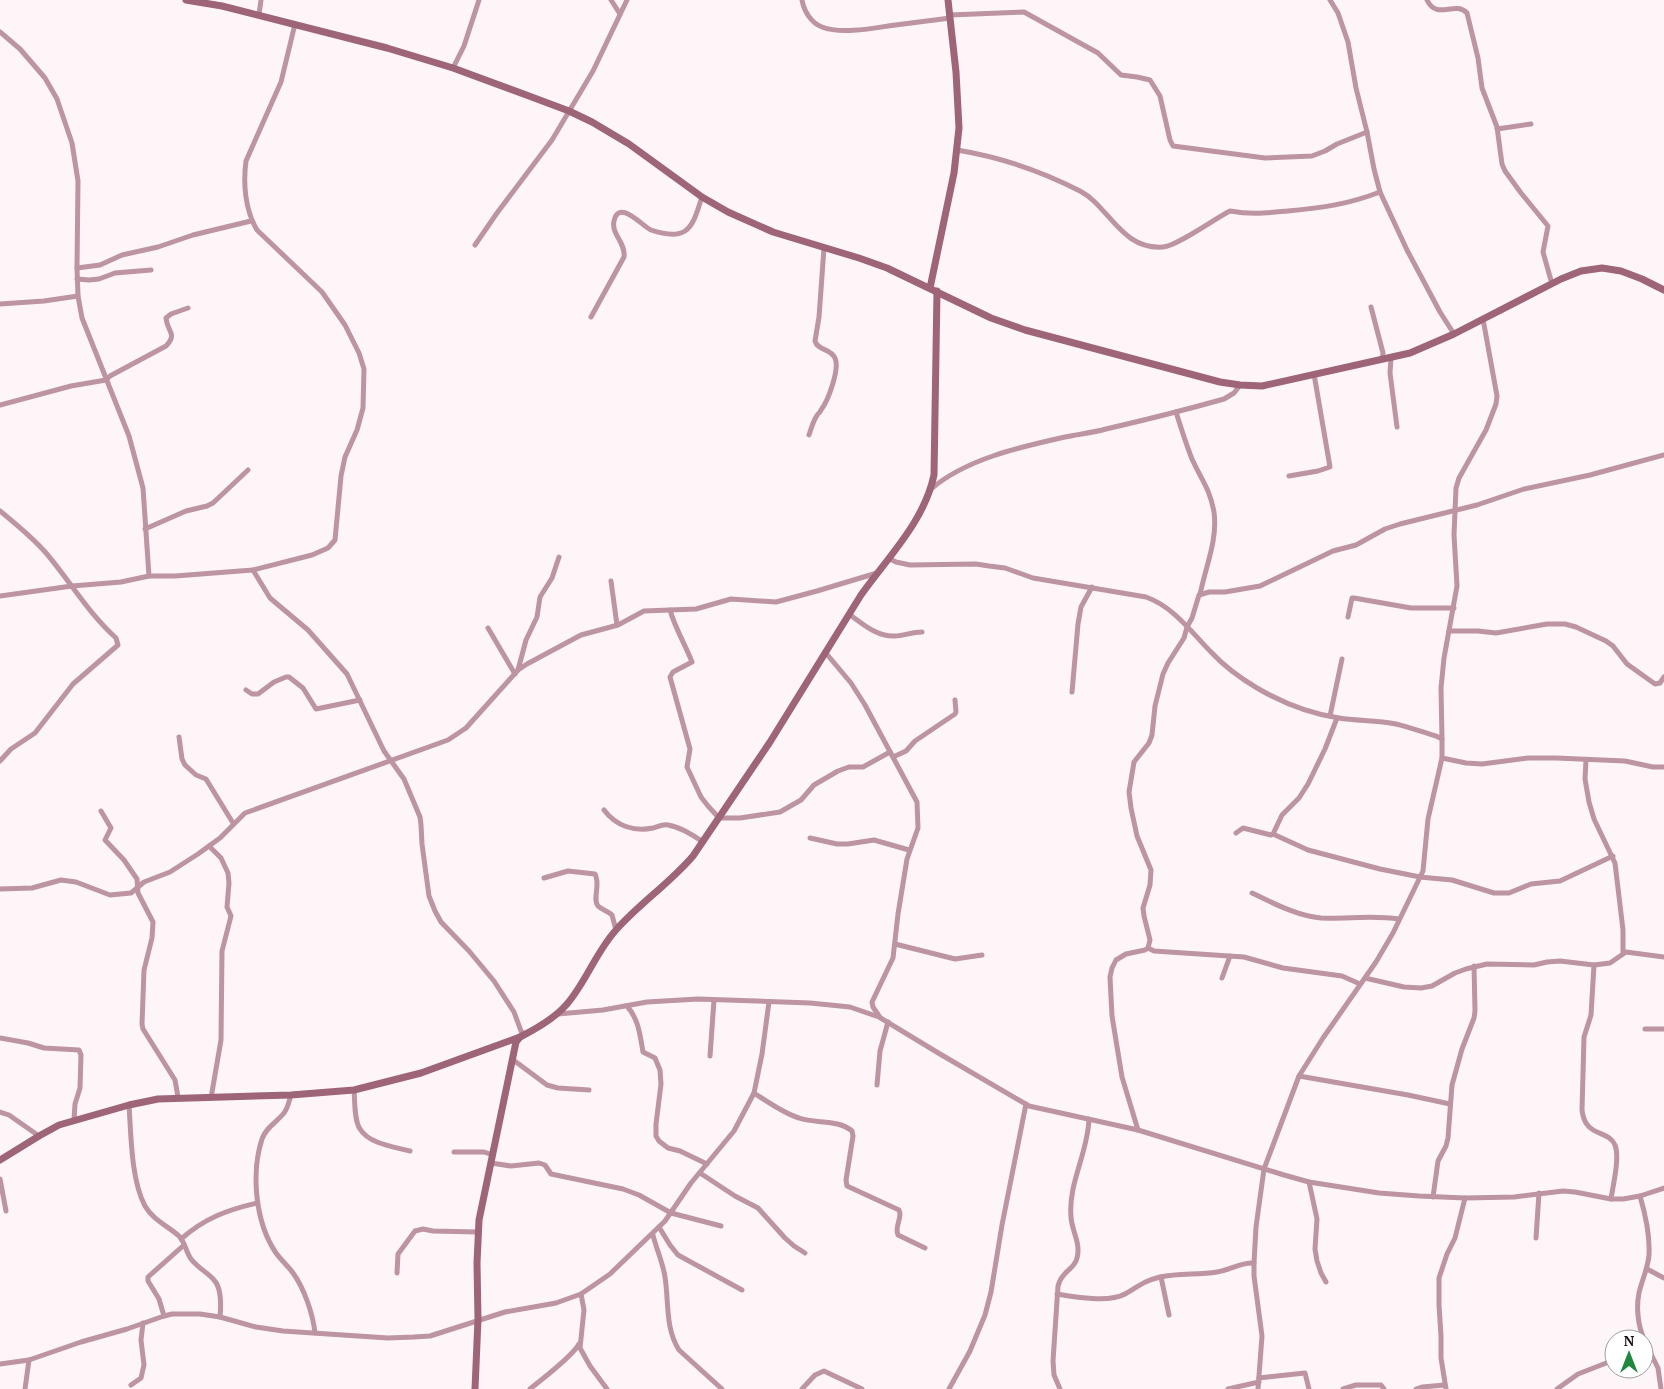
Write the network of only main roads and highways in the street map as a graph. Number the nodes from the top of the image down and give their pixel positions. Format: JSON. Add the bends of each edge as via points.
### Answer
{"nodes":[{"id":1,"x":186,"y":0,"type":"edge"},
{"id":2,"x":948,"y":0,"type":"edge"},
{"id":3,"x":933,"y":290,"type":"junction"},
{"id":4,"x":1664,"y":290,"type":"edge"},
{"id":5,"x":523,"y":1035,"type":"junction"},
{"id":6,"x":0,"y":1160,"type":"edge"},
{"id":7,"x":475,"y":1389,"type":"edge"}],
"edges":[{"from":1,"to":3,"type":"main road","via":[[222,6],[387,48],[453,68],[569,111],[629,144],[728,212],[773,232],[887,268]]},
{"from":2,"to":3,"type":"main road","via":[[958,109],[957,150]]},
{"from":3,"to":4,"type":"main road","via":[[991,318],[1025,330],[1220,382],[1262,386],[1410,354],[1581,271],[1602,268],[1621,271]]},
{"from":3,"to":5,"type":"main road","via":[[934,467],[926,502],[903,541],[849,614],[703,842],[679,872],[616,930],[568,1003],[557,1014]]},
{"from":5,"to":6,"type":"main road","via":[[421,1073],[354,1090],[292,1096],[158,1098],[59,1125]]},
{"from":5,"to":7,"type":"main road","via":[[516,1042],[512,1059],[478,1232]]}]}
